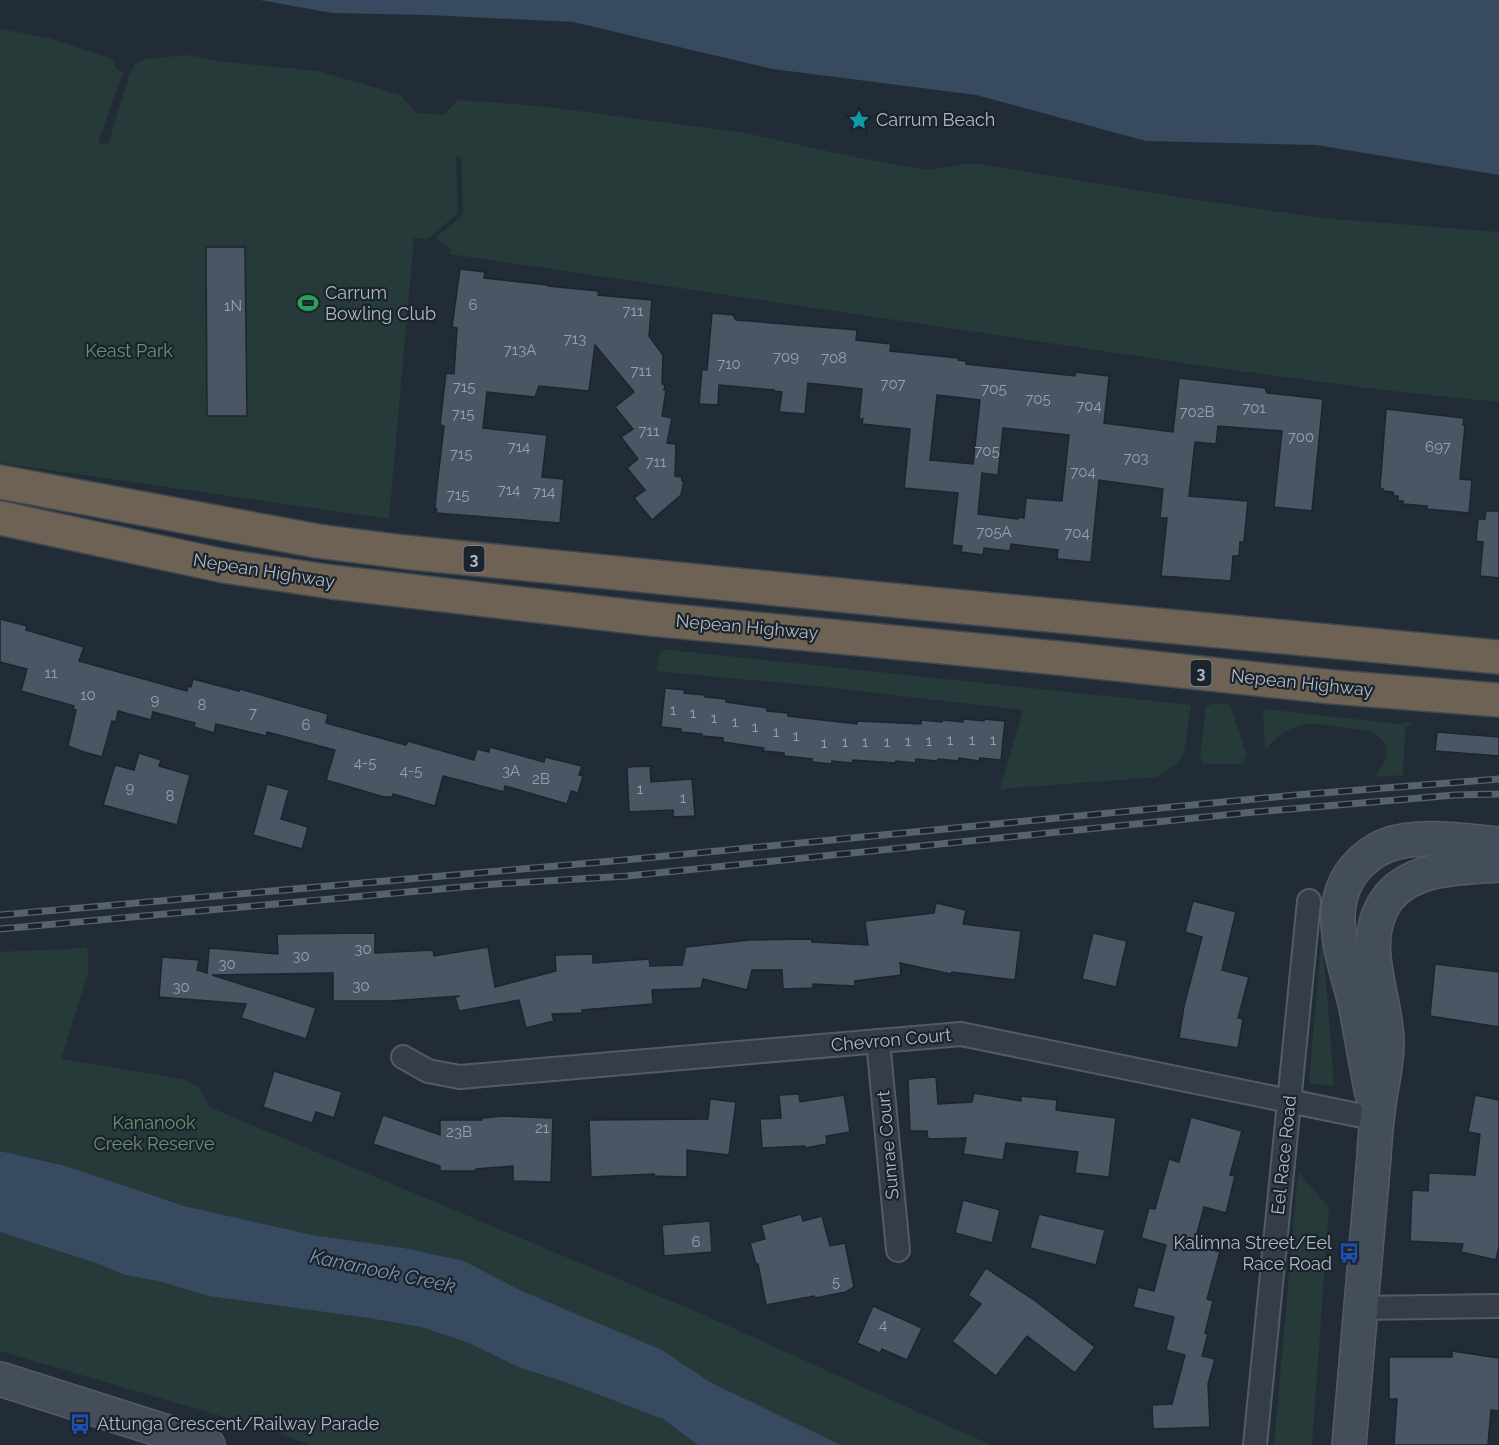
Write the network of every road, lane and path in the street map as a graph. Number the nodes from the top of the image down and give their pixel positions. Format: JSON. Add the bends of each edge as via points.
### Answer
{"nodes":[{"id":1,"x":0,"y":482,"type":"edge"},
{"id":2,"x":0,"y":518,"type":"edge"},
{"id":3,"x":1337,"y":643,"type":"junction"},
{"id":4,"x":1499,"y":657,"type":"edge"},
{"id":5,"x":1334,"y":687,"type":"junction"},
{"id":6,"x":1499,"y":700,"type":"edge"},
{"id":7,"x":1499,"y":844,"type":"edge"},
{"id":8,"x":1499,"y":865,"type":"edge"},
{"id":9,"x":1309,"y":901,"type":"dead end"},
{"id":10,"x":878,"y":1041,"type":"junction"},
{"id":11,"x":403,"y":1057,"type":"dead end"},
{"id":12,"x":1290,"y":1100,"type":"junction"},
{"id":13,"x":1377,"y":1119,"type":"junction"},
{"id":14,"x":898,"y":1250,"type":"dead end"},
{"id":15,"x":1499,"y":1306,"type":"edge"},
{"id":16,"x":1360,"y":1308,"type":"junction"},
{"id":17,"x":0,"y":1379,"type":"edge"},
{"id":18,"x":170,"y":1439,"type":"edge"},
{"id":19,"x":208,"y":1445,"type":"edge"},
{"id":20,"x":1255,"y":1445,"type":"edge"},
{"id":21,"x":1349,"y":1445,"type":"edge"}],
"edges":[{"from":1,"to":3,"type":"highway","number":"3","via":[[317,541],[404,552]]},
{"from":2,"to":5,"type":"highway","name":"Nepean Highway","number":"3","via":[[224,566],[332,582],[625,616]]},
{"from":3,"to":4,"type":"highway","number":"3"},
{"from":3,"to":5,"type":"highway"},
{"from":5,"to":6,"type":"highway","name":"Nepean Highway","number":"3"},
{"from":7,"to":13,"type":"street","via":[[1402,841],[1375,851],[1346,882],[1337,927]]},
{"from":8,"to":13,"type":"street","via":[[1427,874],[1405,884],[1381,912],[1374,939],[1387,1042]]},
{"from":9,"to":12,"type":"street","name":"Eel Race Road"},
{"from":10,"to":11,"type":"street","name":"Chevron Court","via":[[460,1077],[428,1071]]},
{"from":10,"to":12,"type":"street","name":"Chevron Court","via":[[961,1034]]},
{"from":10,"to":14,"type":"street","name":"Sunrae Court"},
{"from":12,"to":13,"type":"street","name":"Chevron Court"},
{"from":12,"to":20,"type":"street","name":"Eel Race Road"},
{"from":13,"to":16,"type":"street"},
{"from":15,"to":16,"type":"street"},
{"from":16,"to":21,"type":"street"},
{"from":17,"to":18,"type":"street"},
{"from":18,"to":19,"type":"street"}]}
